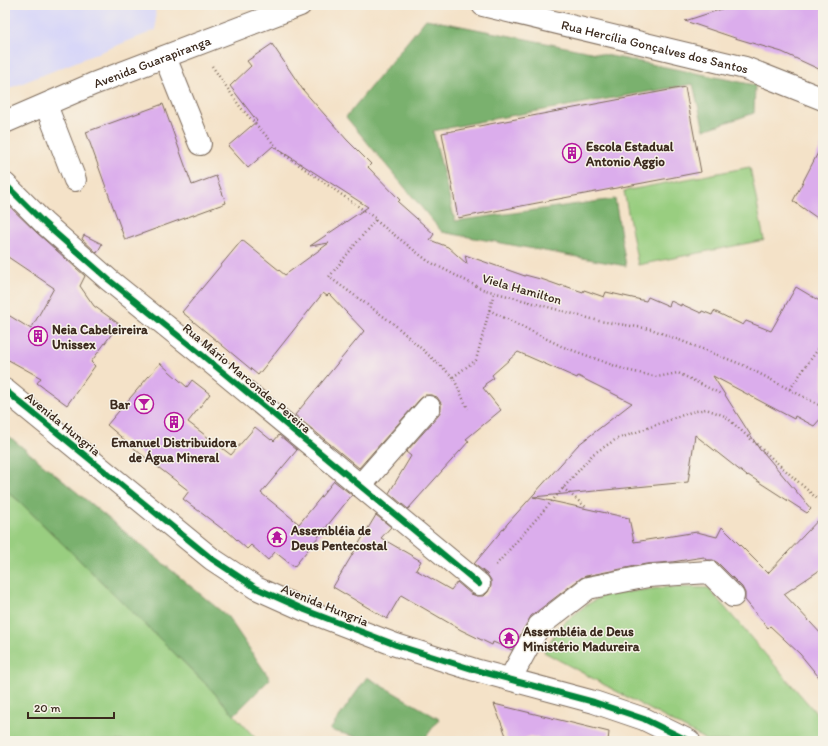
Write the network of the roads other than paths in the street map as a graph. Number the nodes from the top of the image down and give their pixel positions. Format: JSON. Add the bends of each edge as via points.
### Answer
{"nodes":[{"id":1,"x":483,"y":5,"type":"edge"},
{"id":2,"x":289,"y":7,"type":"edge"},
{"id":3,"x":165,"y":57,"type":"junction"},
{"id":4,"x":823,"y":99,"type":"edge"},
{"id":5,"x":46,"y":105,"type":"junction"},
{"id":6,"x":5,"y":122,"type":"edge"},
{"id":7,"x":200,"y":144,"type":"dead end"},
{"id":8,"x":75,"y":180,"type":"dead end"},
{"id":9,"x":5,"y":184,"type":"edge"},
{"id":10,"x":5,"y":390,"type":"edge"},
{"id":11,"x":430,"y":407,"type":"dead end"},
{"id":12,"x":360,"y":486,"type":"junction"},
{"id":13,"x":479,"y":584,"type":"road end"},
{"id":14,"x":733,"y":596,"type":"dead end"},
{"id":15,"x":510,"y":679,"type":"junction"},
{"id":16,"x":689,"y":741,"type":"edge"}],
"edges":[{"from":1,"to":4,"type":"street","name":"Rua Hercília Gonçalves dos Santos","via":[[745,68]]},
{"from":2,"to":3,"type":"street","name":"Avenida Guarapiranga"},
{"from":3,"to":5,"type":"street","name":"Avenida Guarapiranga"},
{"from":3,"to":7,"type":"street"},
{"from":5,"to":6,"type":"street","name":"Avenida Guarapiranga"},
{"from":5,"to":8,"type":"street"},
{"from":9,"to":12,"type":"street","name":"Rua Mário Marcondes Pereira","via":[[44,223],[109,280]]},
{"from":10,"to":15,"type":"street","name":"Avenida Hungria","via":[[212,559],[256,588],[305,610],[396,644]]},
{"from":11,"to":12,"type":"street"},
{"from":12,"to":13,"type":"street","name":"Rua Mário Marcondes Pereira"},
{"from":14,"to":15,"type":"street","via":[[709,572],[648,576],[588,588],[539,626]]},
{"from":15,"to":16,"type":"street","name":"Avenida Hungria","via":[[644,719]]}]}
